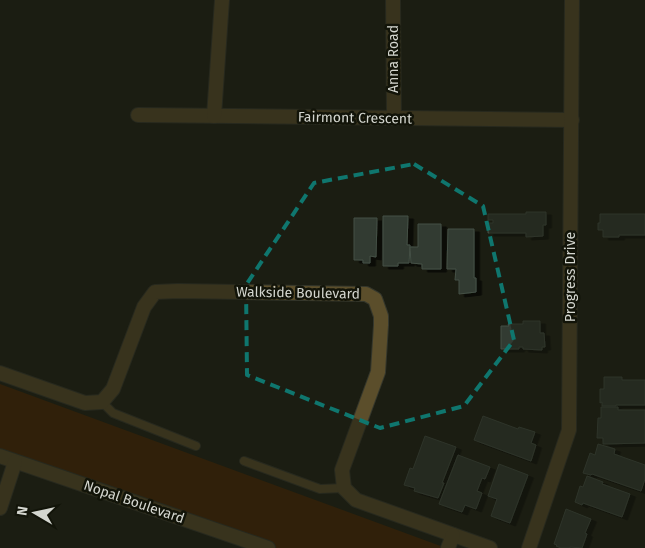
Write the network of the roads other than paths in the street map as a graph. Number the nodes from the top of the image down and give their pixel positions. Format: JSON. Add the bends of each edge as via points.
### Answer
{"nodes":[{"id":1,"x":222,"y":0,"type":"edge"},
{"id":2,"x":393,"y":0,"type":"edge"},
{"id":3,"x":572,"y":0,"type":"edge"},
{"id":4,"x":138,"y":115,"type":"dead end"},
{"id":5,"x":214,"y":116,"type":"junction"},
{"id":6,"x":394,"y":118,"type":"junction"},
{"id":7,"x":572,"y":120,"type":"junction"},
{"id":8,"x":0,"y":372,"type":"edge"},
{"id":9,"x":102,"y":402,"type":"junction"},
{"id":10,"x":196,"y":446,"type":"dead end"},
{"id":11,"x":0,"y":456,"type":"edge"},
{"id":12,"x":244,"y":461,"type":"dead end"},
{"id":13,"x":15,"y":462,"type":"junction"},
{"id":14,"x":344,"y":488,"type":"junction"},
{"id":15,"x":0,"y":508,"type":"edge"},
{"id":16,"x":451,"y":541,"type":"edge"},
{"id":17,"x":236,"y":543,"type":"edge"},
{"id":18,"x":268,"y":548,"type":"edge"},
{"id":19,"x":490,"y":548,"type":"edge"},
{"id":20,"x":529,"y":548,"type":"edge"}],
"edges":[{"from":1,"to":5,"type":"street"},
{"from":2,"to":6,"type":"street","name":"Anna Road"},
{"from":3,"to":7,"type":"street","name":"Progress Drive"},
{"from":4,"to":5,"type":"street","name":"Fairmont Crescent"},
{"from":5,"to":6,"type":"street","name":"Fairmont Crescent"},
{"from":6,"to":7,"type":"street","name":"Fairmont Crescent"},
{"from":7,"to":20,"type":"street","name":"Progress Drive","via":[[569,430]]},
{"from":8,"to":9,"type":"street","via":[[85,403]]},
{"from":9,"to":10,"type":"lane","via":[[113,413]]},
{"from":9,"to":14,"type":"street","name":"Walkside Boulevard","via":[[113,389],[144,307],[155,292],[366,294],[375,299],[381,316],[378,372],[342,470]]},
{"from":11,"to":13,"type":"street","name":"Nopal Boulevard"},
{"from":12,"to":14,"type":"lane","via":[[320,489]]},
{"from":13,"to":15,"type":"street"},
{"from":13,"to":17,"type":"street","name":"Nopal Boulevard"},
{"from":14,"to":16,"type":"street","via":[[356,500]]},
{"from":16,"to":19,"type":"street"},
{"from":17,"to":18,"type":"street","name":"Nopal Boulevard"}]}
